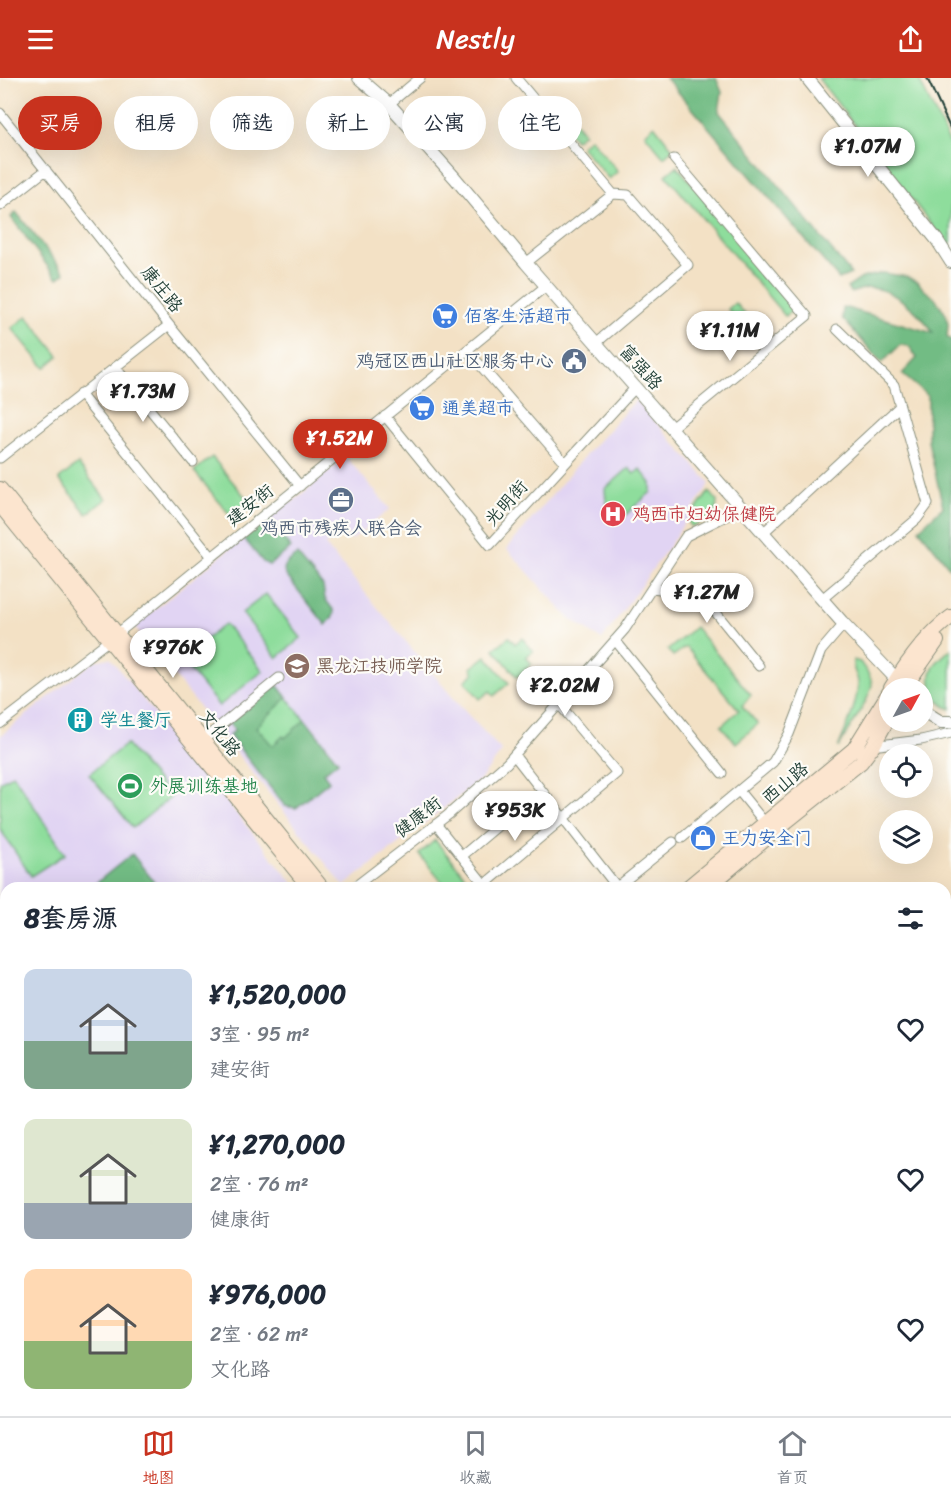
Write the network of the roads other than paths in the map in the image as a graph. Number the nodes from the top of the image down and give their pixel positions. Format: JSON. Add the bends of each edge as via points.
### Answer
{"nodes":[{"id":1,"x":359,"y":78,"type":"edge"},
{"id":2,"x":420,"y":78,"type":"edge"},
{"id":3,"x":516,"y":78,"type":"edge"},
{"id":4,"x":807,"y":78,"type":"edge"},
{"id":5,"x":380,"y":96,"type":"edge"},
{"id":6,"x":390,"y":103,"type":"edge"},
{"id":7,"x":390,"y":105,"type":"edge"},
{"id":8,"x":0,"y":112,"type":"edge"},
{"id":9,"x":674,"y":159,"type":"dead end"},
{"id":10,"x":46,"y":171,"type":"junction"},
{"id":11,"x":613,"y":194,"type":"junction"},
{"id":12,"x":0,"y":206,"type":"edge"},
{"id":13,"x":951,"y":262,"type":"edge"},
{"id":14,"x":526,"y":263,"type":"junction"},
{"id":15,"x":546,"y":286,"type":"junction"},
{"id":16,"x":169,"y":325,"type":"junction"},
{"id":17,"x":837,"y":329,"type":"dead end"},
{"id":18,"x":596,"y":343,"type":"junction"},
{"id":19,"x":467,"y":350,"type":"junction"},
{"id":20,"x":115,"y":367,"type":"junction"},
{"id":21,"x":635,"y":388,"type":"junction"},
{"id":22,"x":80,"y":394,"type":"junction"},
{"id":23,"x":900,"y":406,"type":"junction"},
{"id":24,"x":385,"y":416,"type":"junction"},
{"id":25,"x":671,"y":428,"type":"junction"},
{"id":26,"x":0,"y":458,"type":"edge"},
{"id":27,"x":193,"y":462,"type":"dead end"},
{"id":28,"x":565,"y":463,"type":"junction"},
{"id":29,"x":300,"y":486,"type":"junction"},
{"id":30,"x":0,"y":489,"type":"edge"},
{"id":31,"x":0,"y":505,"type":"edge"},
{"id":32,"x":742,"y":508,"type":"junction"},
{"id":33,"x":763,"y":533,"type":"junction"},
{"id":34,"x":212,"y":557,"type":"junction"},
{"id":35,"x":652,"y":588,"type":"junction"},
{"id":36,"x":822,"y":599,"type":"junction"},
{"id":37,"x":951,"y":617,"type":"edge"},
{"id":38,"x":844,"y":624,"type":"junction"},
{"id":39,"x":951,"y":627,"type":"edge"},
{"id":40,"x":113,"y":637,"type":"junction"},
{"id":41,"x":615,"y":639,"type":"junction"},
{"id":42,"x":759,"y":666,"type":"dead end"},
{"id":43,"x":279,"y":678,"type":"dead end"},
{"id":44,"x":890,"y":678,"type":"edge"},
{"id":45,"x":901,"y":678,"type":"edge"},
{"id":46,"x":906,"y":678,"type":"edge"},
{"id":47,"x":559,"y":704,"type":"junction"},
{"id":48,"x":879,"y":714,"type":"edge"},
{"id":49,"x":933,"y":717,"type":"edge"},
{"id":50,"x":951,"y":722,"type":"edge"},
{"id":51,"x":0,"y":724,"type":"edge"},
{"id":52,"x":881,"y":732,"type":"edge"},
{"id":53,"x":951,"y":733,"type":"edge"},
{"id":54,"x":203,"y":740,"type":"junction"},
{"id":55,"x":873,"y":746,"type":"junction"},
{"id":56,"x":854,"y":749,"type":"junction"},
{"id":57,"x":514,"y":755,"type":"junction"},
{"id":58,"x":722,"y":773,"type":"dead end"},
{"id":59,"x":739,"y":791,"type":"junction"},
{"id":60,"x":526,"y":802,"type":"dead end"},
{"id":61,"x":563,"y":819,"type":"junction"},
{"id":62,"x":765,"y":823,"type":"junction"},
{"id":63,"x":436,"y":824,"type":"junction"},
{"id":64,"x":462,"y":856,"type":"junction"},
{"id":65,"x":305,"y":882,"type":"edge"},
{"id":66,"x":317,"y":882,"type":"edge"},
{"id":67,"x":361,"y":882,"type":"edge"},
{"id":68,"x":482,"y":882,"type":"edge"},
{"id":69,"x":490,"y":882,"type":"edge"},
{"id":70,"x":613,"y":882,"type":"edge"},
{"id":71,"x":623,"y":882,"type":"edge"},
{"id":72,"x":694,"y":882,"type":"edge"},
{"id":73,"x":714,"y":882,"type":"edge"}],
"edges":[{"from":1,"to":5,"type":"street","name":"富强路"},
{"from":2,"to":6,"type":"street"},
{"from":3,"to":11,"type":"street"},
{"from":4,"to":13,"type":"street"},
{"from":7,"to":14,"type":"street","name":"富强路"},
{"from":8,"to":10,"type":"street","name":"康庄路"},
{"from":9,"to":25,"type":"street","via":[[807,316]]},
{"from":10,"to":12,"type":"street"},
{"from":10,"to":16,"type":"street","name":"康庄路"},
{"from":11,"to":14,"type":"street"},
{"from":11,"to":18,"type":"street","via":[[628,195],[688,265]]},
{"from":14,"to":15,"type":"street","name":"富强路"},
{"from":15,"to":18,"type":"street","name":"富强路"},
{"from":15,"to":19,"type":"street","name":"建安街"},
{"from":16,"to":20,"type":"street"},
{"from":16,"to":29,"type":"street","name":"康庄路"},
{"from":17,"to":23,"type":"street","via":[[894,385]]},
{"from":18,"to":21,"type":"street","name":"富强路"},
{"from":19,"to":24,"type":"street","name":"建安街"},
{"from":19,"to":28,"type":"street"},
{"from":20,"to":22,"type":"street"},
{"from":20,"to":27,"type":"street"},
{"from":21,"to":25,"type":"street","name":"富强路"},
{"from":21,"to":28,"type":"street","name":"光明街"},
{"from":22,"to":26,"type":"street"},
{"from":22,"to":34,"type":"street"},
{"from":23,"to":33,"type":"street"},
{"from":23,"to":36,"type":"street","via":[[928,504],[916,519]]},
{"from":24,"to":28,"type":"street","name":"光明街","via":[[490,545]]},
{"from":24,"to":29,"type":"street","name":"建安街"},
{"from":25,"to":32,"type":"street","name":"富强路"},
{"from":29,"to":34,"type":"street","name":"建安街"},
{"from":30,"to":40,"type":"main road","name":"文化路"},
{"from":31,"to":40,"type":"main road","name":"文化路"},
{"from":32,"to":33,"type":"street","name":"富强路"},
{"from":32,"to":35,"type":"street","name":"健康街","via":[[686,536]]},
{"from":33,"to":36,"type":"street","name":"富强路"},
{"from":34,"to":40,"type":"street","name":"建安街"},
{"from":35,"to":41,"type":"street","name":"健康街"},
{"from":35,"to":42,"type":"street","via":[[693,592],[713,609]]},
{"from":36,"to":38,"type":"street","name":"富强路"},
{"from":37,"to":45,"type":"main road","name":"西山路","via":[[904,667]]},
{"from":38,"to":44,"type":"street","name":"富强路"},
{"from":38,"to":59,"type":"street","via":[[821,651],[777,756]]},
{"from":39,"to":46,"type":"main road","name":"西山路"},
{"from":40,"to":51,"type":"street","name":"建安街"},
{"from":40,"to":54,"type":"main road","name":"文化路"},
{"from":40,"to":65,"type":"main road","name":"文化路"},
{"from":41,"to":47,"type":"street","name":"健康街"},
{"from":41,"to":58,"type":"street"},
{"from":43,"to":54,"type":"street"},
{"from":47,"to":57,"type":"street","name":"健康街"},
{"from":47,"to":61,"type":"street","via":[[617,773]]},
{"from":48,"to":56,"type":"main road","name":"西山路"},
{"from":49,"to":50,"type":"street"},
{"from":52,"to":55,"type":"main road","name":"西山路"},
{"from":53,"to":55,"type":"street"},
{"from":54,"to":66,"type":"main road","name":"文化路"},
{"from":55,"to":56,"type":"street"},
{"from":55,"to":73,"type":"main road","name":"西山路","via":[[861,762]]},
{"from":56,"to":62,"type":"main road","name":"西山路"},
{"from":57,"to":61,"type":"street"},
{"from":57,"to":63,"type":"street","name":"健康街"},
{"from":59,"to":62,"type":"street"},
{"from":59,"to":71,"type":"street"},
{"from":60,"to":64,"type":"street"},
{"from":61,"to":69,"type":"street"},
{"from":61,"to":70,"type":"street"},
{"from":62,"to":72,"type":"main road","name":"西山路"},
{"from":63,"to":64,"type":"street"},
{"from":63,"to":67,"type":"street","name":"健康街"},
{"from":64,"to":68,"type":"street"}]}
